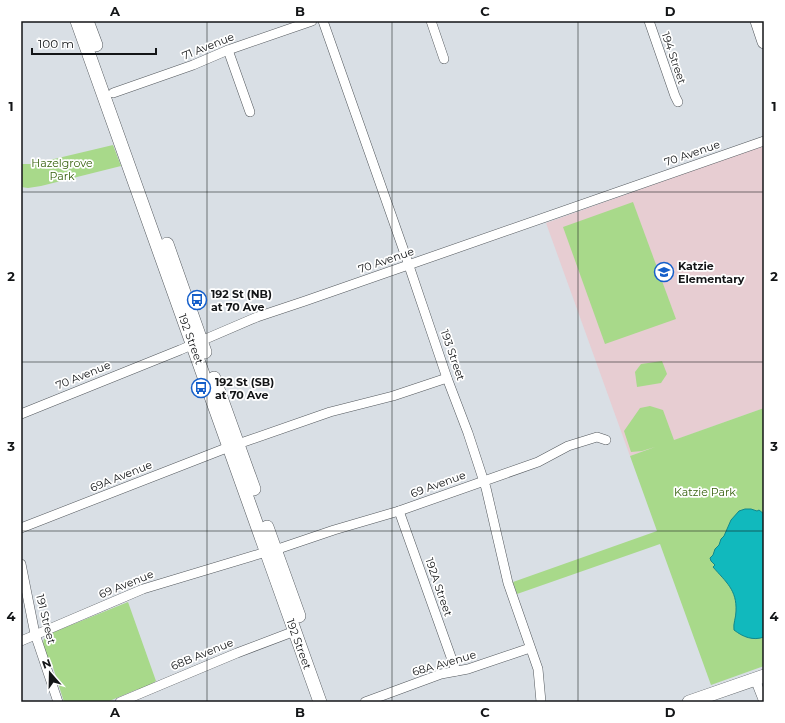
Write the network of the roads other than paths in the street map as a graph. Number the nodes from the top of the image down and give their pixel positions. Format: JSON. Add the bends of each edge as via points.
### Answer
{"nodes":[{"id":1,"x":77,"y":21,"type":"edge"},
{"id":2,"x":87,"y":21,"type":"edge"},
{"id":3,"x":312,"y":21,"type":"edge"},
{"id":4,"x":323,"y":21,"type":"edge"},
{"id":5,"x":431,"y":21,"type":"edge"},
{"id":6,"x":649,"y":21,"type":"edge"},
{"id":7,"x":756,"y":21,"type":"edge"},
{"id":8,"x":764,"y":42,"type":"edge"},
{"id":9,"x":228,"y":50,"type":"junction"},
{"id":10,"x":444,"y":59,"type":"dead end"},
{"id":11,"x":113,"y":93,"type":"junction"},
{"id":12,"x":678,"y":102,"type":"dead end"},
{"id":13,"x":250,"y":112,"type":"dead end"},
{"id":14,"x":764,"y":141,"type":"edge"},
{"id":15,"x":409,"y":264,"type":"junction"},
{"id":16,"x":197,"y":343,"type":"junction"},
{"id":17,"x":447,"y":378,"type":"junction"},
{"id":18,"x":21,"y":414,"type":"edge"},
{"id":19,"x":606,"y":440,"type":"dead end"},
{"id":20,"x":234,"y":445,"type":"junction"},
{"id":21,"x":483,"y":481,"type":"junction"},
{"id":22,"x":399,"y":511,"type":"junction"},
{"id":23,"x":21,"y":528,"type":"edge"},
{"id":24,"x":271,"y":551,"type":"junction"},
{"id":25,"x":21,"y":564,"type":"edge"},
{"id":26,"x":36,"y":634,"type":"junction"},
{"id":27,"x":300,"y":634,"type":"junction"},
{"id":28,"x":21,"y":641,"type":"edge"},
{"id":29,"x":530,"y":648,"type":"junction"},
{"id":30,"x":456,"y":671,"type":"junction"},
{"id":31,"x":760,"y":677,"type":"edge"},
{"id":32,"x":58,"y":702,"type":"edge"},
{"id":33,"x":120,"y":702,"type":"edge"},
{"id":34,"x":320,"y":702,"type":"edge"},
{"id":35,"x":330,"y":702,"type":"edge"},
{"id":36,"x":365,"y":702,"type":"edge"},
{"id":37,"x":541,"y":702,"type":"edge"},
{"id":38,"x":689,"y":702,"type":"edge"},
{"id":39,"x":764,"y":702,"type":"edge"}],
"edges":[{"from":1,"to":16,"type":"main road","name":"192 Street"},
{"from":2,"to":11,"type":"main road","name":"192 Street"},
{"from":3,"to":9,"type":"street","name":"71 Avenue"},
{"from":4,"to":15,"type":"street","name":"193 Street"},
{"from":5,"to":10,"type":"street"},
{"from":6,"to":12,"type":"street","name":"194 Street"},
{"from":7,"to":8,"type":"main road"},
{"from":9,"to":11,"type":"street","name":"71 Avenue"},
{"from":9,"to":13,"type":"street"},
{"from":11,"to":16,"type":"main road","name":"192 Street"},
{"from":14,"to":15,"type":"street","name":"70 Avenue"},
{"from":15,"to":16,"type":"street","name":"70 Avenue","via":[[257,317]]},
{"from":15,"to":17,"type":"street","name":"193 Street"},
{"from":16,"to":18,"type":"street","name":"70 Avenue"},
{"from":16,"to":20,"type":"main road","name":"192 Street"},
{"from":17,"to":20,"type":"street","name":"69A Avenue","via":[[398,395],[330,412]]},
{"from":17,"to":21,"type":"street","name":"193 Street"},
{"from":19,"to":21,"type":"street","name":"69 Avenue","via":[[597,437],[568,446],[538,462]]},
{"from":20,"to":23,"type":"street","name":"69A Avenue"},
{"from":20,"to":24,"type":"main road","name":"192 Street"},
{"from":20,"to":24,"type":"main road","name":"192 Street","via":[[235,463]]},
{"from":21,"to":22,"type":"street","name":"69 Avenue"},
{"from":21,"to":29,"type":"street","name":"193 Street","via":[[508,583]]},
{"from":22,"to":24,"type":"street","name":"69 Avenue"},
{"from":22,"to":30,"type":"street","name":"192A Street"},
{"from":24,"to":26,"type":"street","name":"69 Avenue","via":[[144,589]]},
{"from":24,"to":27,"type":"main road","name":"192 Street"},
{"from":25,"to":26,"type":"street","name":"191 Street"},
{"from":26,"to":28,"type":"street","name":"69 Avenue"},
{"from":26,"to":32,"type":"street","name":"191 Street"},
{"from":27,"to":33,"type":"street","name":"68B Avenue","via":[[230,656]]},
{"from":27,"to":34,"type":"main road","name":"192 Street"},
{"from":27,"to":35,"type":"main road","name":"192 Street"},
{"from":29,"to":30,"type":"street","name":"68A Avenue"},
{"from":29,"to":37,"type":"street","name":"193 Street","via":[[538,669]]},
{"from":30,"to":36,"type":"street","name":"68A Avenue"},
{"from":31,"to":38,"type":"main road"},
{"from":31,"to":39,"type":"street"}]}
